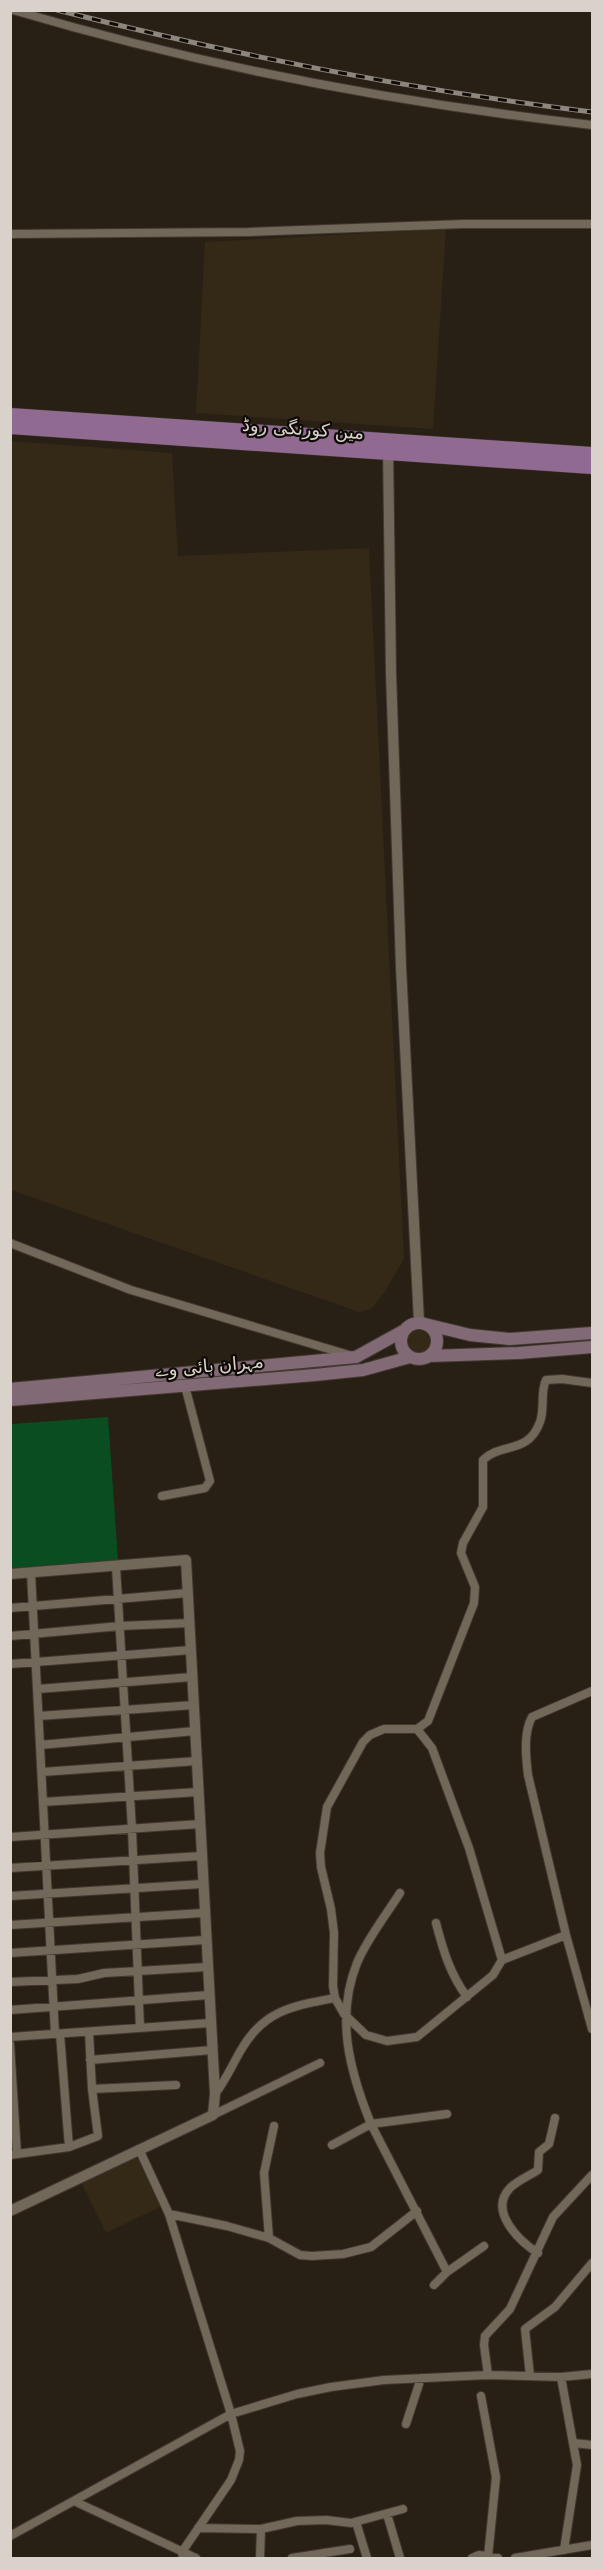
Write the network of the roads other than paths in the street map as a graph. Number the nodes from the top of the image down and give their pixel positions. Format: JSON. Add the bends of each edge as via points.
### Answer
{"nodes":[{"id":1,"x":13,"y":10,"type":"edge"},
{"id":2,"x":592,"y":125,"type":"edge"},
{"id":3,"x":592,"y":225,"type":"edge"},
{"id":4,"x":10,"y":234,"type":"edge"},
{"id":5,"x":10,"y":415,"type":"edge"},
{"id":6,"x":10,"y":426,"type":"edge"},
{"id":7,"x":388,"y":447,"type":"junction"},
{"id":8,"x":592,"y":454,"type":"edge"},
{"id":9,"x":592,"y":467,"type":"edge"},
{"id":10,"x":10,"y":1243,"type":"edge"},
{"id":11,"x":424,"y":1324,"type":"junction"},
{"id":12,"x":403,"y":1331,"type":"junction"},
{"id":13,"x":592,"y":1333,"type":"edge"},
{"id":14,"x":592,"y":1347,"type":"edge"},
{"id":15,"x":429,"y":1356,"type":"junction"},
{"id":16,"x":356,"y":1357,"type":"junction"},
{"id":17,"x":410,"y":1357,"type":"junction"},
{"id":18,"x":592,"y":1383,"type":"edge"},
{"id":19,"x":185,"y":1386,"type":"junction"},
{"id":20,"x":10,"y":1389,"type":"edge"},
{"id":21,"x":10,"y":1400,"type":"edge"},
{"id":22,"x":162,"y":1496,"type":"dead end"},
{"id":23,"x":116,"y":1567,"type":"junction"},
{"id":24,"x":31,"y":1573,"type":"junction"},
{"id":25,"x":10,"y":1574,"type":"edge"},
{"id":26,"x":188,"y":1593,"type":"junction"},
{"id":27,"x":118,"y":1599,"type":"junction"},
{"id":28,"x":33,"y":1607,"type":"junction"},
{"id":29,"x":10,"y":1608,"type":"edge"},
{"id":30,"x":189,"y":1623,"type":"junction"},
{"id":31,"x":120,"y":1626,"type":"junction"},
{"id":32,"x":35,"y":1634,"type":"junction"},
{"id":33,"x":10,"y":1636,"type":"edge"},
{"id":34,"x":191,"y":1650,"type":"junction"},
{"id":35,"x":122,"y":1656,"type":"junction"},
{"id":36,"x":36,"y":1661,"type":"junction"},
{"id":37,"x":10,"y":1664,"type":"edge"},
{"id":38,"x":192,"y":1677,"type":"junction"},
{"id":39,"x":123,"y":1682,"type":"junction"},
{"id":40,"x":38,"y":1689,"type":"junction"},
{"id":41,"x":592,"y":1691,"type":"edge"},
{"id":42,"x":194,"y":1705,"type":"junction"},
{"id":43,"x":125,"y":1711,"type":"junction"},
{"id":44,"x":39,"y":1716,"type":"junction"},
{"id":45,"x":417,"y":1729,"type":"junction"},
{"id":46,"x":195,"y":1731,"type":"junction"},
{"id":47,"x":127,"y":1739,"type":"junction"},
{"id":48,"x":40,"y":1745,"type":"junction"},
{"id":49,"x":197,"y":1761,"type":"junction"},
{"id":50,"x":129,"y":1767,"type":"junction"},
{"id":51,"x":42,"y":1772,"type":"junction"},
{"id":52,"x":198,"y":1792,"type":"junction"},
{"id":53,"x":130,"y":1796,"type":"junction"},
{"id":54,"x":44,"y":1802,"type":"junction"},
{"id":55,"x":200,"y":1824,"type":"junction"},
{"id":56,"x":132,"y":1829,"type":"junction"},
{"id":57,"x":45,"y":1836,"type":"junction"},
{"id":58,"x":10,"y":1837,"type":"edge"},
{"id":59,"x":201,"y":1856,"type":"junction"},
{"id":60,"x":134,"y":1860,"type":"junction"},
{"id":61,"x":47,"y":1865,"type":"junction"},
{"id":62,"x":10,"y":1868,"type":"edge"},
{"id":63,"x":202,"y":1884,"type":"junction"},
{"id":64,"x":135,"y":1889,"type":"junction"},
{"id":65,"x":400,"y":1893,"type":"dead end"},
{"id":66,"x":48,"y":1894,"type":"junction"},
{"id":67,"x":10,"y":1896,"type":"edge"},
{"id":68,"x":203,"y":1913,"type":"junction"},
{"id":69,"x":136,"y":1916,"type":"junction"},
{"id":70,"x":50,"y":1922,"type":"junction"},
{"id":71,"x":436,"y":1923,"type":"dead end"},
{"id":72,"x":10,"y":1925,"type":"edge"},
{"id":73,"x":566,"y":1935,"type":"junction"},
{"id":74,"x":205,"y":1940,"type":"junction"},
{"id":75,"x":137,"y":1944,"type":"junction"},
{"id":76,"x":51,"y":1951,"type":"junction"},
{"id":77,"x":10,"y":1953,"type":"edge"},
{"id":78,"x":502,"y":1960,"type":"junction"},
{"id":79,"x":207,"y":1966,"type":"junction"},
{"id":80,"x":138,"y":1972,"type":"junction"},
{"id":81,"x":52,"y":1979,"type":"junction"},
{"id":82,"x":10,"y":1982,"type":"edge"},
{"id":83,"x":209,"y":1995,"type":"junction"},
{"id":84,"x":467,"y":1996,"type":"junction"},
{"id":85,"x":335,"y":1998,"type":"junction"},
{"id":86,"x":139,"y":1999,"type":"junction"},
{"id":87,"x":54,"y":2006,"type":"junction"},
{"id":88,"x":10,"y":2010,"type":"edge"},
{"id":89,"x":344,"y":2014,"type":"junction"},
{"id":90,"x":210,"y":2023,"type":"junction"},
{"id":91,"x":140,"y":2028,"type":"junction"},
{"id":92,"x":592,"y":2029,"type":"edge"},
{"id":93,"x":89,"y":2032,"type":"junction"},
{"id":94,"x":58,"y":2034,"type":"junction"},
{"id":95,"x":10,"y":2037,"type":"edge"},
{"id":96,"x":10,"y":2044,"type":"edge"},
{"id":97,"x":212,"y":2050,"type":"junction"},
{"id":98,"x":90,"y":2060,"type":"junction"},
{"id":99,"x":320,"y":2063,"type":"dead end"},
{"id":100,"x":176,"y":2085,"type":"dead end"},
{"id":101,"x":92,"y":2089,"type":"junction"},
{"id":102,"x":215,"y":2094,"type":"junction"},
{"id":103,"x":447,"y":2114,"type":"dead end"},
{"id":104,"x":213,"y":2115,"type":"junction"},
{"id":105,"x":555,"y":2118,"type":"dead end"},
{"id":106,"x":371,"y":2124,"type":"junction"},
{"id":107,"x":274,"y":2126,"type":"dead end"},
{"id":108,"x":332,"y":2145,"type":"dead end"},
{"id":109,"x":69,"y":2147,"type":"junction"},
{"id":110,"x":139,"y":2149,"type":"junction"},
{"id":111,"x":14,"y":2155,"type":"edge"},
{"id":112,"x":592,"y":2175,"type":"edge"},
{"id":113,"x":10,"y":2211,"type":"edge"},
{"id":114,"x":417,"y":2211,"type":"junction"},
{"id":115,"x":169,"y":2214,"type":"junction"},
{"id":116,"x":269,"y":2238,"type":"junction"},
{"id":117,"x":484,"y":2246,"type":"dead end"},
{"id":118,"x":538,"y":2253,"type":"junction"},
{"id":119,"x":592,"y":2264,"type":"edge"},
{"id":120,"x":447,"y":2272,"type":"junction"},
{"id":121,"x":434,"y":2285,"type":"dead end"},
{"id":122,"x":488,"y":2374,"type":"junction"},
{"id":123,"x":592,"y":2374,"type":"edge"},
{"id":124,"x":530,"y":2376,"type":"junction"},
{"id":125,"x":561,"y":2377,"type":"junction"},
{"id":126,"x":421,"y":2378,"type":"junction"},
{"id":127,"x":481,"y":2396,"type":"dead end"},
{"id":128,"x":231,"y":2414,"type":"junction"},
{"id":129,"x":406,"y":2424,"type":"dead end"},
{"id":130,"x":574,"y":2443,"type":"junction"},
{"id":131,"x":592,"y":2445,"type":"edge"},
{"id":132,"x":76,"y":2502,"type":"junction"},
{"id":133,"x":403,"y":2509,"type":"dead end"},
{"id":134,"x":387,"y":2514,"type":"junction"},
{"id":135,"x":356,"y":2522,"type":"junction"},
{"id":136,"x":198,"y":2528,"type":"junction"},
{"id":137,"x":261,"y":2529,"type":"junction"},
{"id":138,"x":10,"y":2536,"type":"edge"},
{"id":139,"x":592,"y":2545,"type":"edge"},
{"id":140,"x":350,"y":2549,"type":"dead end"},
{"id":141,"x":564,"y":2550,"type":"junction"},
{"id":142,"x":183,"y":2555,"type":"edge"},
{"id":143,"x":488,"y":2557,"type":"edge"},
{"id":144,"x":196,"y":2559,"type":"edge"},
{"id":145,"x":260,"y":2559,"type":"edge"},
{"id":146,"x":292,"y":2559,"type":"edge"},
{"id":147,"x":367,"y":2559,"type":"edge"},
{"id":148,"x":400,"y":2559,"type":"edge"},
{"id":149,"x":472,"y":2559,"type":"edge"},
{"id":150,"x":498,"y":2559,"type":"edge"},
{"id":151,"x":515,"y":2559,"type":"edge"}],
"edges":[{"from":1,"to":2,"type":"street","via":[[106,38],[342,89]]},
{"from":3,"to":4,"type":"street"},
{"from":5,"to":7,"type":"main road","name":"مین کورنگی روڈ"},
{"from":6,"to":7,"type":"main road","name":"مین کورنگی روڈ"},
{"from":7,"to":8,"type":"main road","name":"مین کورنگی روڈ"},
{"from":7,"to":9,"type":"main road","name":"مین کورنگی روڈ"},
{"from":7,"to":11,"type":"street","via":[[400,955]]},
{"from":10,"to":16,"type":"street","via":[[131,1290]]},
{"from":11,"to":12,"type":"main road","via":[[408,1326]]},
{"from":11,"to":13,"type":"main road","via":[[510,1339]]},
{"from":11,"to":15,"type":"main road","via":[[437,1338]]},
{"from":12,"to":16,"type":"main road"},
{"from":12,"to":17,"type":"main road","via":[[401,1346]]},
{"from":14,"to":15,"type":"main road"},
{"from":15,"to":17,"type":"main road"},
{"from":16,"to":20,"type":"main road"},
{"from":17,"to":19,"type":"main road","name":"مہران ہائی وے","via":[[363,1370]]},
{"from":18,"to":45,"type":"street","via":[[546,1380],[540,1421],[532,1437],[483,1460],[483,1507],[461,1553],[475,1587],[474,1603],[428,1721]]},
{"from":19,"to":21,"type":"main road","name":"مہران ہائی وے"},
{"from":19,"to":22,"type":"street","via":[[210,1481],[205,1488]]},
{"from":23,"to":24,"type":"street"},
{"from":23,"to":26,"type":"street","via":[[186,1560]]},
{"from":23,"to":27,"type":"street"},
{"from":24,"to":25,"type":"street"},
{"from":24,"to":28,"type":"street"},
{"from":26,"to":27,"type":"street"},
{"from":26,"to":30,"type":"street"},
{"from":27,"to":28,"type":"street"},
{"from":27,"to":31,"type":"street"},
{"from":28,"to":29,"type":"street"},
{"from":28,"to":32,"type":"street"},
{"from":30,"to":31,"type":"street"},
{"from":30,"to":34,"type":"street"},
{"from":31,"to":32,"type":"street"},
{"from":31,"to":35,"type":"street"},
{"from":32,"to":33,"type":"street"},
{"from":32,"to":36,"type":"street"},
{"from":34,"to":35,"type":"street"},
{"from":34,"to":38,"type":"street"},
{"from":35,"to":36,"type":"street"},
{"from":35,"to":39,"type":"street"},
{"from":36,"to":37,"type":"street"},
{"from":36,"to":40,"type":"street"},
{"from":38,"to":39,"type":"street"},
{"from":38,"to":42,"type":"street"},
{"from":39,"to":40,"type":"street"},
{"from":39,"to":43,"type":"street"},
{"from":40,"to":44,"type":"street"},
{"from":41,"to":73,"type":"street","via":[[532,1717],[525,1754]]},
{"from":42,"to":43,"type":"street"},
{"from":42,"to":46,"type":"street"},
{"from":43,"to":44,"type":"street"},
{"from":43,"to":47,"type":"street"},
{"from":44,"to":48,"type":"street"},
{"from":45,"to":78,"type":"street","via":[[432,1748],[453,1804]]},
{"from":45,"to":85,"type":"street","via":[[370,1734],[327,1807],[320,1853],[334,1933]]},
{"from":46,"to":47,"type":"street"},
{"from":46,"to":49,"type":"street"},
{"from":47,"to":48,"type":"street"},
{"from":47,"to":50,"type":"street"},
{"from":48,"to":51,"type":"street"},
{"from":49,"to":50,"type":"street"},
{"from":49,"to":52,"type":"street"},
{"from":50,"to":51,"type":"street"},
{"from":50,"to":53,"type":"street"},
{"from":51,"to":54,"type":"street"},
{"from":52,"to":53,"type":"street"},
{"from":52,"to":55,"type":"street"},
{"from":53,"to":54,"type":"street"},
{"from":53,"to":56,"type":"street"},
{"from":54,"to":57,"type":"street"},
{"from":55,"to":56,"type":"street"},
{"from":55,"to":59,"type":"street"},
{"from":56,"to":57,"type":"street"},
{"from":56,"to":60,"type":"street"},
{"from":57,"to":58,"type":"street"},
{"from":57,"to":61,"type":"street"},
{"from":59,"to":60,"type":"street"},
{"from":59,"to":63,"type":"street"},
{"from":60,"to":61,"type":"street"},
{"from":60,"to":64,"type":"street"},
{"from":61,"to":62,"type":"street"},
{"from":61,"to":66,"type":"street"},
{"from":63,"to":64,"type":"street"},
{"from":63,"to":68,"type":"street"},
{"from":64,"to":66,"type":"street"},
{"from":64,"to":69,"type":"street"},
{"from":65,"to":89,"type":"street","via":[[357,1962]]},
{"from":66,"to":67,"type":"street"},
{"from":66,"to":70,"type":"street"},
{"from":68,"to":69,"type":"street"},
{"from":68,"to":74,"type":"street"},
{"from":69,"to":70,"type":"street"},
{"from":69,"to":75,"type":"street"},
{"from":70,"to":72,"type":"street"},
{"from":70,"to":76,"type":"street"},
{"from":71,"to":84,"type":"street","via":[[447,1963]]},
{"from":73,"to":78,"type":"street"},
{"from":73,"to":92,"type":"street"},
{"from":74,"to":75,"type":"street"},
{"from":74,"to":79,"type":"street"},
{"from":75,"to":76,"type":"street"},
{"from":75,"to":80,"type":"street"},
{"from":76,"to":77,"type":"street"},
{"from":76,"to":81,"type":"street"},
{"from":78,"to":84,"type":"street","via":[[493,1975]]},
{"from":79,"to":80,"type":"street"},
{"from":79,"to":83,"type":"street"},
{"from":80,"to":81,"type":"street"},
{"from":80,"to":86,"type":"street"},
{"from":81,"to":82,"type":"street"},
{"from":81,"to":87,"type":"street"},
{"from":83,"to":86,"type":"street"},
{"from":83,"to":90,"type":"street"},
{"from":84,"to":89,"type":"street","via":[[417,2037],[387,2041],[366,2035]]},
{"from":85,"to":89,"type":"street"},
{"from":85,"to":102,"type":"street","via":[[289,2008],[263,2021],[246,2041]]},
{"from":86,"to":87,"type":"street"},
{"from":86,"to":91,"type":"street"},
{"from":87,"to":88,"type":"street"},
{"from":87,"to":94,"type":"street"},
{"from":89,"to":106,"type":"street","via":[[353,2071]]},
{"from":90,"to":91,"type":"street"},
{"from":90,"to":97,"type":"street"},
{"from":91,"to":93,"type":"street"},
{"from":93,"to":94,"type":"street"},
{"from":93,"to":98,"type":"street"},
{"from":94,"to":95,"type":"street"},
{"from":94,"to":109,"type":"street"},
{"from":96,"to":111,"type":"street"},
{"from":97,"to":98,"type":"street"},
{"from":97,"to":102,"type":"street"},
{"from":98,"to":101,"type":"street"},
{"from":99,"to":104,"type":"street"},
{"from":100,"to":101,"type":"street"},
{"from":101,"to":109,"type":"street","via":[[98,2136]]},
{"from":102,"to":104,"type":"street"},
{"from":103,"to":106,"type":"street"},
{"from":104,"to":110,"type":"street"},
{"from":105,"to":118,"type":"street","via":[[549,2144],[539,2152],[538,2170],[509,2189],[503,2201],[514,2233]]},
{"from":106,"to":108,"type":"street"},
{"from":106,"to":114,"type":"street"},
{"from":107,"to":116,"type":"street","via":[[264,2173]]},
{"from":109,"to":111,"type":"street"},
{"from":110,"to":113,"type":"street"},
{"from":110,"to":115,"type":"street"},
{"from":112,"to":118,"type":"street","via":[[553,2217]]},
{"from":114,"to":116,"type":"street","via":[[371,2247],[343,2254],[300,2255]]},
{"from":114,"to":120,"type":"street"},
{"from":115,"to":116,"type":"street"},
{"from":115,"to":128,"type":"street"},
{"from":117,"to":120,"type":"street"},
{"from":118,"to":122,"type":"street","via":[[508,2313],[485,2336]]},
{"from":119,"to":124,"type":"street","via":[[555,2307],[525,2329]]},
{"from":120,"to":121,"type":"street"},
{"from":122,"to":124,"type":"street"},
{"from":122,"to":126,"type":"street"},
{"from":123,"to":125,"type":"street"},
{"from":124,"to":125,"type":"street"},
{"from":125,"to":130,"type":"street"},
{"from":126,"to":128,"type":"street","via":[[331,2387]]},
{"from":126,"to":129,"type":"street"},
{"from":127,"to":143,"type":"street","via":[[496,2477]]},
{"from":128,"to":132,"type":"street"},
{"from":128,"to":136,"type":"street","via":[[239,2460],[231,2480]]},
{"from":130,"to":131,"type":"street"},
{"from":130,"to":141,"type":"street","via":[[577,2465]]},
{"from":132,"to":138,"type":"street"},
{"from":132,"to":142,"type":"street"},
{"from":133,"to":134,"type":"street"},
{"from":134,"to":135,"type":"street"},
{"from":134,"to":148,"type":"street"},
{"from":135,"to":137,"type":"street","via":[[297,2521]]},
{"from":135,"to":147,"type":"street"},
{"from":136,"to":137,"type":"street"},
{"from":136,"to":142,"type":"street"},
{"from":137,"to":145,"type":"street"},
{"from":139,"to":141,"type":"street"},
{"from":140,"to":146,"type":"street"},
{"from":141,"to":151,"type":"street"},
{"from":142,"to":144,"type":"street"},
{"from":143,"to":149,"type":"street","via":[[479,2555]]},
{"from":143,"to":150,"type":"street"}]}
